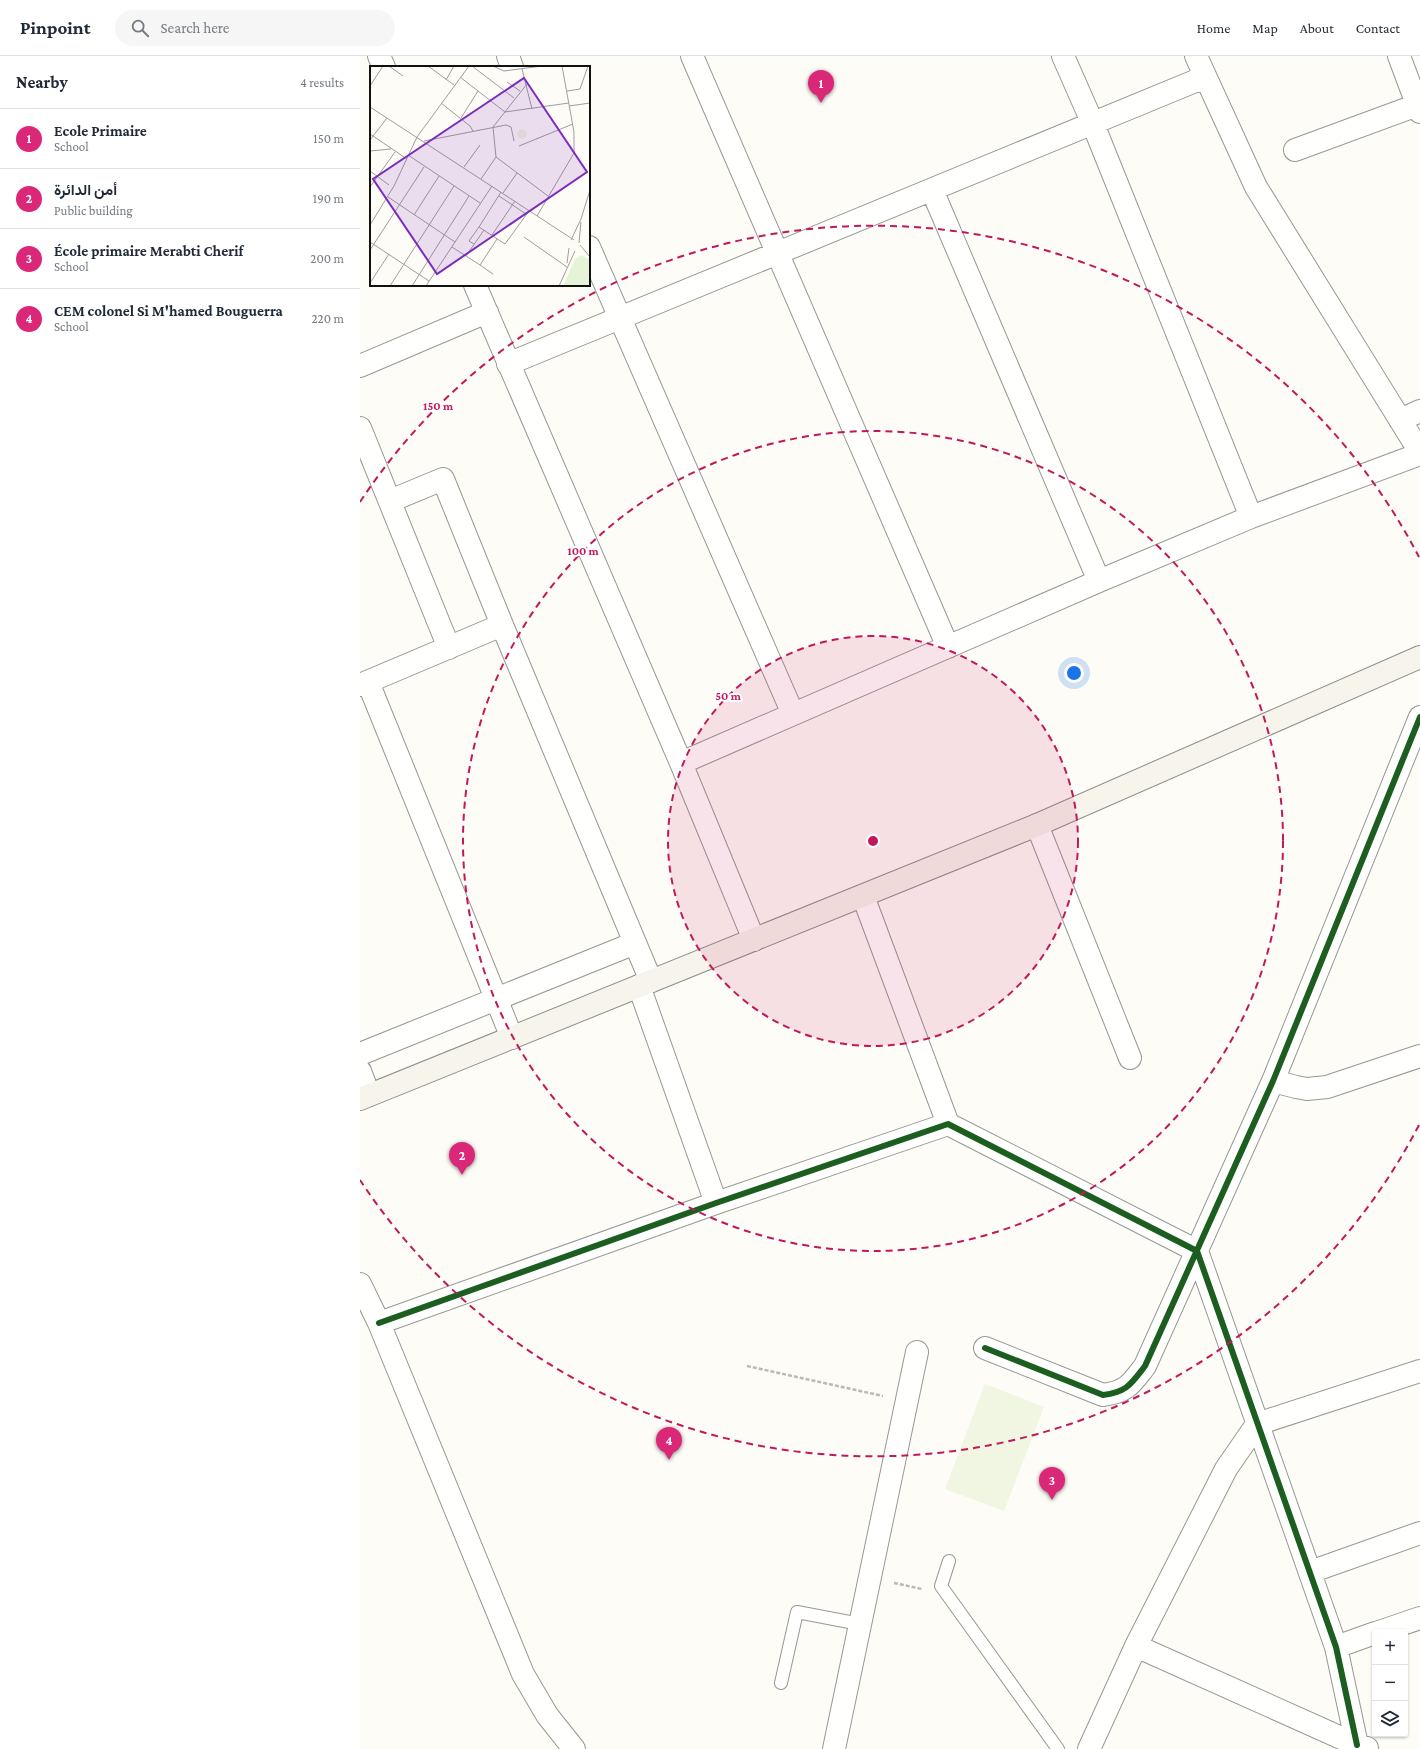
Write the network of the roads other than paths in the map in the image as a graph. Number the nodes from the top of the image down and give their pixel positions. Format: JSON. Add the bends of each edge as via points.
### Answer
{"nodes":[{"id":1,"x":379,"y":56,"type":"edge"},
{"id":2,"x":508,"y":56,"type":"edge"},
{"id":3,"x":692,"y":56,"type":"edge"},
{"id":4,"x":1063,"y":56,"type":"edge"},
{"id":5,"x":1196,"y":56,"type":"edge"},
{"id":6,"x":1399,"y":56,"type":"edge"},
{"id":7,"x":384,"y":66,"type":"edge"},
{"id":8,"x":512,"y":66,"type":"edge"},
{"id":9,"x":1205,"y":77,"type":"junction"},
{"id":10,"x":1419,"y":107,"type":"edge"},
{"id":11,"x":1093,"y":124,"type":"junction"},
{"id":12,"x":1295,"y":150,"type":"dead end"},
{"id":13,"x":932,"y":190,"type":"junction"},
{"id":14,"x":590,"y":249,"type":"edge"},
{"id":15,"x":776,"y":254,"type":"junction"},
{"id":16,"x":475,"y":286,"type":"edge"},
{"id":17,"x":487,"y":312,"type":"junction"},
{"id":18,"x":620,"y":318,"type":"junction"},
{"id":19,"x":508,"y":364,"type":"junction"},
{"id":20,"x":360,"y":366,"type":"edge"},
{"id":21,"x":1420,"y":412,"type":"edge"},
{"id":22,"x":1400,"y":420,"type":"junction"},
{"id":23,"x":360,"y":428,"type":"edge"},
{"id":24,"x":1420,"y":453,"type":"edge"},
{"id":25,"x":390,"y":501,"type":"junction"},
{"id":26,"x":1251,"y":516,"type":"junction"},
{"id":27,"x":1099,"y":581,"type":"junction"},
{"id":28,"x":502,"y":625,"type":"junction"},
{"id":29,"x":948,"y":647,"type":"junction"},
{"id":30,"x":449,"y":648,"type":"junction"},
{"id":31,"x":1420,"y":657,"type":"edge"},
{"id":32,"x":364,"y":684,"type":"edge"},
{"id":33,"x":793,"y":714,"type":"junction"},
{"id":34,"x":1420,"y":717,"type":"edge"},
{"id":35,"x":681,"y":763,"type":"junction"},
{"id":36,"x":1037,"y":826,"type":"junction"},
{"id":37,"x":863,"y":896,"type":"junction"},
{"id":38,"x":754,"y":940,"type":"junction"},
{"id":39,"x":635,"y":943,"type":"junction"},
{"id":40,"x":645,"y":984,"type":"junction"},
{"id":41,"x":497,"y":999,"type":"junction"},
{"id":42,"x":512,"y":1038,"type":"junction"},
{"id":43,"x":360,"y":1054,"type":"edge"},
{"id":44,"x":1420,"y":1056,"type":"edge"},
{"id":45,"x":1130,"y":1058,"type":"dead end"},
{"id":46,"x":360,"y":1071,"type":"edge"},
{"id":47,"x":1273,"y":1081,"type":"junction"},
{"id":48,"x":365,"y":1097,"type":"edge"},
{"id":49,"x":948,"y":1124,"type":"junction"},
{"id":50,"x":716,"y":1203,"type":"junction"},
{"id":51,"x":1197,"y":1251,"type":"junction"},
{"id":52,"x":360,"y":1284,"type":"edge"},
{"id":53,"x":379,"y":1322,"type":"junction"},
{"id":54,"x":985,"y":1348,"type":"dead end"},
{"id":55,"x":917,"y":1352,"type":"dead end"},
{"id":56,"x":1420,"y":1371,"type":"edge"},
{"id":57,"x":1257,"y":1424,"type":"junction"},
{"id":58,"x":1420,"y":1533,"type":"edge"},
{"id":59,"x":949,"y":1561,"type":"dead end"},
{"id":60,"x":1310,"y":1572,"type":"junction"},
{"id":61,"x":1420,"y":1618,"type":"edge"},
{"id":62,"x":860,"y":1624,"type":"junction"},
{"id":63,"x":1388,"y":1629,"type":"edge"},
{"id":64,"x":1372,"y":1635,"type":"edge"},
{"id":65,"x":1136,"y":1646,"type":"junction"},
{"id":66,"x":1336,"y":1647,"type":"junction"},
{"id":67,"x":781,"y":1683,"type":"dead end"},
{"id":68,"x":1364,"y":1747,"type":"edge"},
{"id":69,"x":574,"y":1749,"type":"edge"},
{"id":70,"x":834,"y":1749,"type":"edge"},
{"id":71,"x":1058,"y":1749,"type":"edge"},
{"id":72,"x":1089,"y":1749,"type":"edge"}],
"edges":[{"from":1,"to":7,"type":"street"},
{"from":2,"to":8,"type":"street"},
{"from":3,"to":15,"type":"street"},
{"from":4,"to":11,"type":"street"},
{"from":5,"to":9,"type":"street"},
{"from":6,"to":10,"type":"street"},
{"from":9,"to":11,"type":"street"},
{"from":9,"to":22,"type":"street","via":[[1256,187]]},
{"from":10,"to":12,"type":"street"},
{"from":11,"to":13,"type":"street"},
{"from":11,"to":26,"type":"street"},
{"from":13,"to":15,"type":"street"},
{"from":13,"to":27,"type":"street"},
{"from":14,"to":18,"type":"street"},
{"from":15,"to":18,"type":"street"},
{"from":15,"to":29,"type":"street"},
{"from":16,"to":17,"type":"street"},
{"from":17,"to":19,"type":"street"},
{"from":17,"to":20,"type":"street"},
{"from":18,"to":19,"type":"street"},
{"from":18,"to":33,"type":"street"},
{"from":19,"to":35,"type":"street"},
{"from":21,"to":22,"type":"street"},
{"from":22,"to":24,"type":"street"},
{"from":23,"to":25,"type":"street"},
{"from":24,"to":26,"type":"street"},
{"from":25,"to":28,"type":"street","via":[[443,479]]},
{"from":25,"to":30,"type":"street"},
{"from":26,"to":27,"type":"street"},
{"from":27,"to":29,"type":"street"},
{"from":28,"to":30,"type":"street"},
{"from":28,"to":39,"type":"street"},
{"from":29,"to":33,"type":"street"},
{"from":30,"to":32,"type":"street"},
{"from":31,"to":36,"type":"main road"},
{"from":32,"to":41,"type":"street"},
{"from":33,"to":35,"type":"street"},
{"from":34,"to":47,"type":"street"},
{"from":35,"to":38,"type":"street"},
{"from":36,"to":37,"type":"main road"},
{"from":36,"to":45,"type":"street"},
{"from":37,"to":38,"type":"main road"},
{"from":37,"to":49,"type":"street"},
{"from":38,"to":40,"type":"main road"},
{"from":39,"to":40,"type":"street"},
{"from":39,"to":41,"type":"street"},
{"from":40,"to":42,"type":"main road"},
{"from":40,"to":50,"type":"street"},
{"from":41,"to":42,"type":"street"},
{"from":41,"to":43,"type":"street"},
{"from":42,"to":48,"type":"main road"},
{"from":44,"to":47,"type":"street","via":[[1327,1087],[1307,1089]]},
{"from":46,"to":48,"type":"street"},
{"from":47,"to":51,"type":"street"},
{"from":49,"to":50,"type":"street"},
{"from":49,"to":51,"type":"street"},
{"from":50,"to":53,"type":"street"},
{"from":51,"to":54,"type":"street","via":[[1145,1366],[1133,1382],[1118,1393],[1103,1395]]},
{"from":51,"to":57,"type":"street"},
{"from":52,"to":53,"type":"street"},
{"from":53,"to":69,"type":"street","via":[[523,1674],[548,1715]]},
{"from":55,"to":62,"type":"street"},
{"from":56,"to":57,"type":"street"},
{"from":57,"to":60,"type":"street"},
{"from":57,"to":65,"type":"street","via":[[1226,1470]]},
{"from":58,"to":60,"type":"street"},
{"from":59,"to":71,"type":"lane","via":[[941,1586]]},
{"from":60,"to":66,"type":"street"},
{"from":61,"to":63,"type":"street"},
{"from":62,"to":67,"type":"lane","via":[[797,1612]]},
{"from":62,"to":70,"type":"street"},
{"from":64,"to":66,"type":"street"},
{"from":65,"to":68,"type":"street"},
{"from":65,"to":72,"type":"street"},
{"from":66,"to":68,"type":"street"}]}
